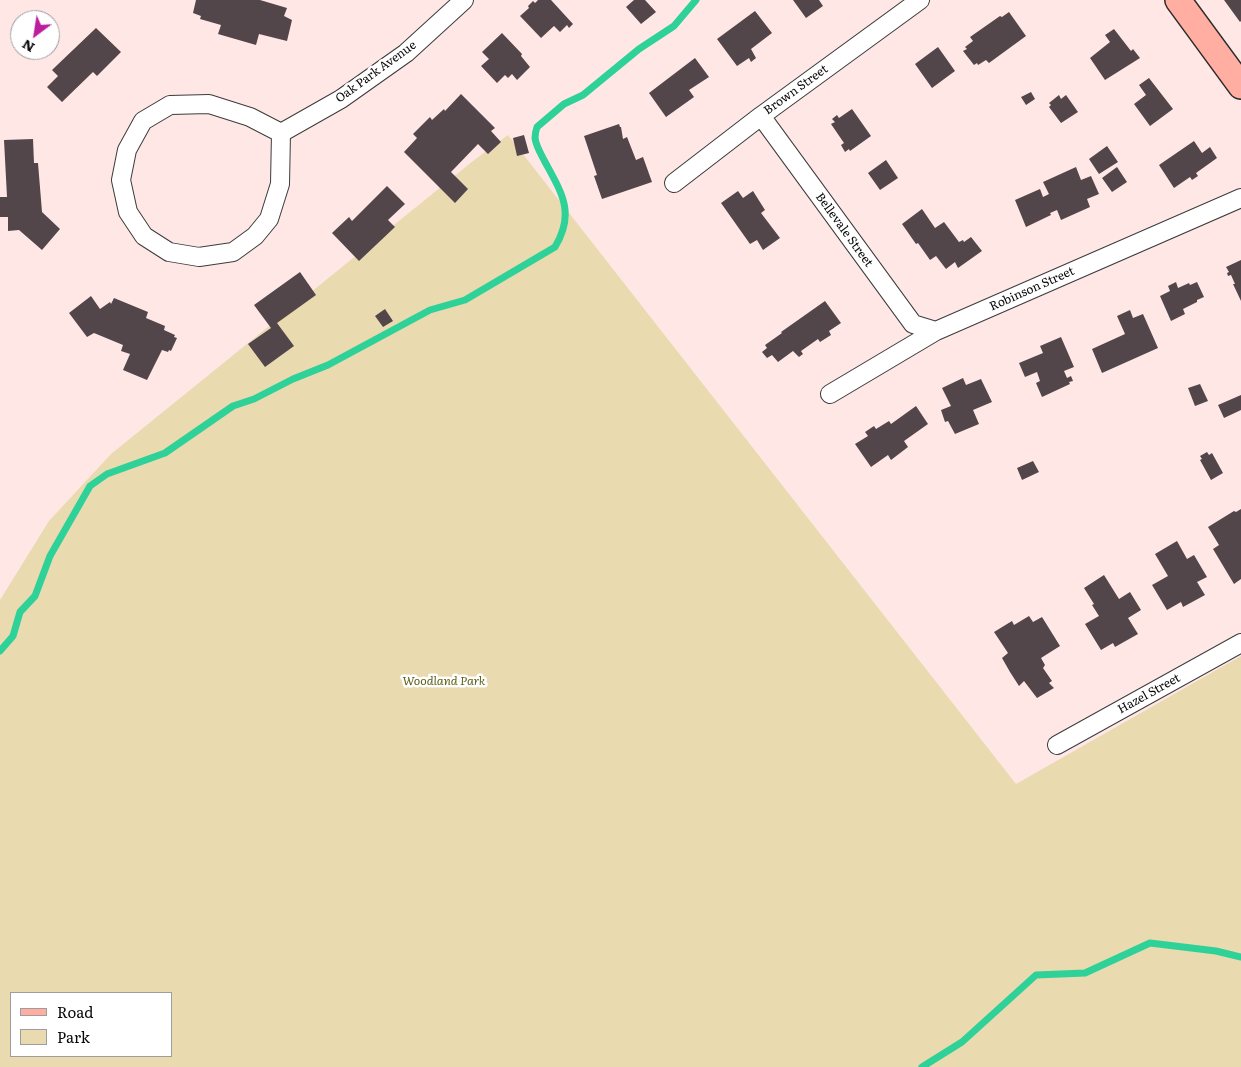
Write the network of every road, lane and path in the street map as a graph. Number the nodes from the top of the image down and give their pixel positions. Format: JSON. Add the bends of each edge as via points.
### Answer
{"nodes":[{"id":1,"x":464,"y":0,"type":"edge"},
{"id":2,"x":920,"y":0,"type":"edge"},
{"id":3,"x":1178,"y":0,"type":"edge"},
{"id":4,"x":1239,"y":80,"type":"edge"},
{"id":5,"x":761,"y":116,"type":"junction"},
{"id":6,"x":281,"y":133,"type":"junction"},
{"id":7,"x":674,"y":184,"type":"dead end"},
{"id":8,"x":1241,"y":198,"type":"edge"},
{"id":9,"x":936,"y":331,"type":"junction"},
{"id":10,"x":830,"y":394,"type":"dead end"},
{"id":11,"x":1241,"y":642,"type":"edge"},
{"id":12,"x":1057,"y":745,"type":"dead end"}],
"edges":[{"from":1,"to":6,"type":"street","name":"Oak Park Avenue","via":[[406,53],[340,99]]},
{"from":2,"to":5,"type":"street","name":"Brown Street"},
{"from":3,"to":4,"type":"main road"},
{"from":5,"to":7,"type":"street","name":"Brown Street"},
{"from":5,"to":9,"type":"street","name":"Bellevale Street","via":[[913,324]]},
{"from":6,"to":6,"type":"street","via":[[250,116],[208,104],[170,105],[143,121],[127,150],[121,180],[128,212],[144,236],[169,252],[199,257],[233,252],[255,236],[269,219],[280,184]]},
{"from":8,"to":9,"type":"street","name":"Robinson Street"},
{"from":9,"to":10,"type":"street","name":"Robinson Street"},
{"from":11,"to":12,"type":"street","name":"Hazel Street"}]}
